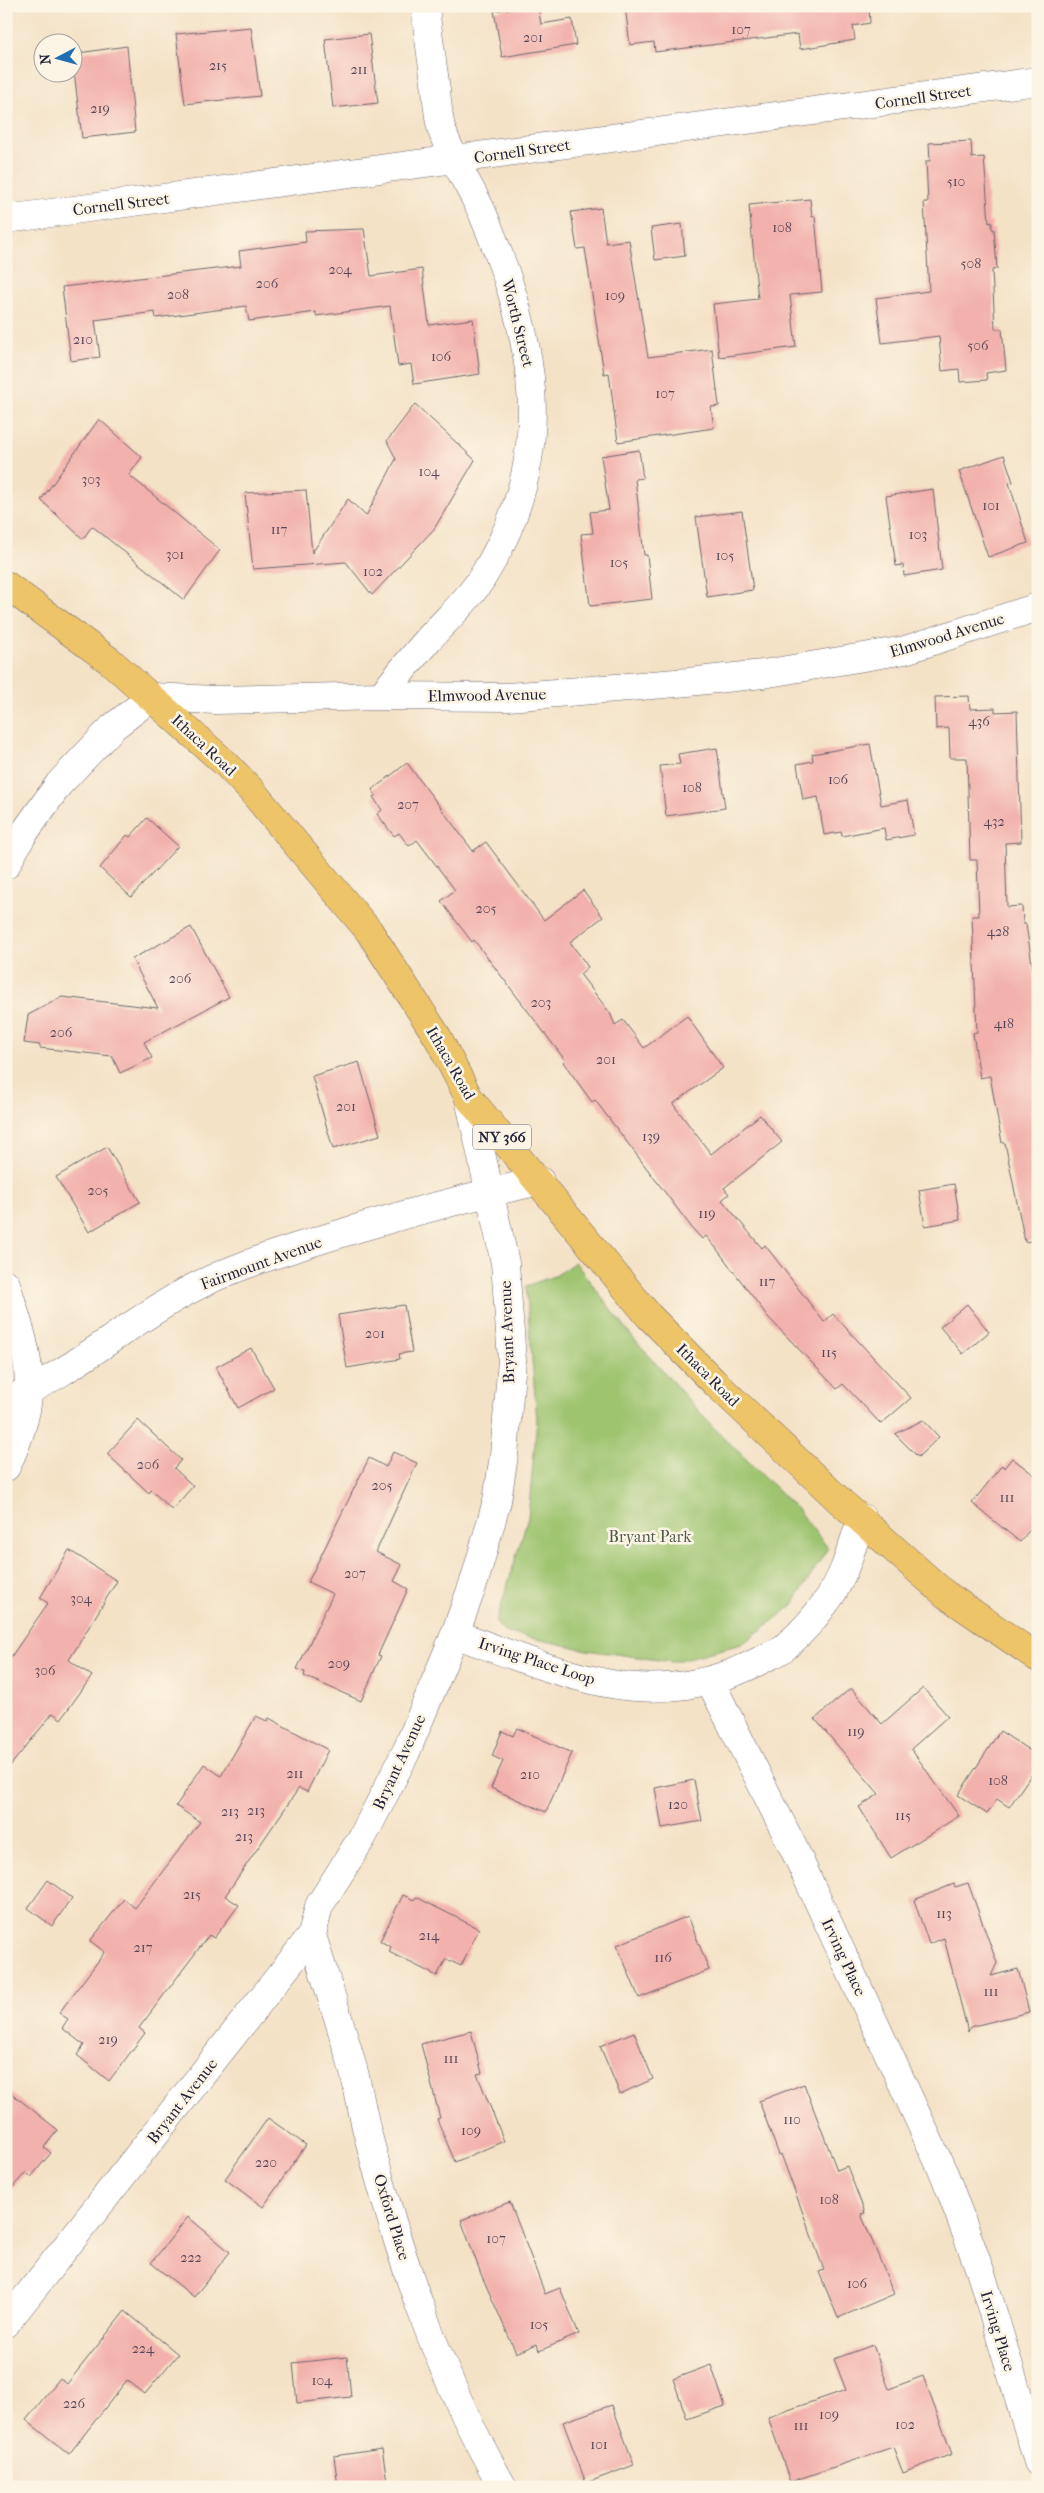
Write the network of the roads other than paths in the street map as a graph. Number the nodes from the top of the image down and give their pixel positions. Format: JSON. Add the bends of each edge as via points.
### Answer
{"nodes":[{"id":1,"x":425,"y":6,"type":"edge"},
{"id":2,"x":1038,"y":81,"type":"edge"},
{"id":3,"x":456,"y":160,"type":"junction"},
{"id":4,"x":6,"y":219,"type":"edge"},
{"id":5,"x":6,"y":585,"type":"edge"},
{"id":6,"x":1038,"y":606,"type":"edge"},
{"id":7,"x":381,"y":696,"type":"junction"},
{"id":8,"x":152,"y":697,"type":"junction"},
{"id":9,"x":6,"y":865,"type":"edge"},
{"id":10,"x":469,"y":1098,"type":"junction"},
{"id":11,"x":540,"y":1181,"type":"junction"},
{"id":12,"x":491,"y":1192,"type":"junction"},
{"id":13,"x":6,"y":1284,"type":"edge"},
{"id":14,"x":18,"y":1396,"type":"edge"},
{"id":15,"x":6,"y":1467,"type":"edge"},
{"id":16,"x":862,"y":1518,"type":"junction"},
{"id":17,"x":455,"y":1634,"type":"junction"},
{"id":18,"x":1038,"y":1658,"type":"edge"},
{"id":19,"x":710,"y":1681,"type":"junction"},
{"id":20,"x":312,"y":1935,"type":"junction"},
{"id":21,"x":6,"y":2323,"type":"edge"},
{"id":22,"x":1038,"y":2462,"type":"edge"},
{"id":23,"x":503,"y":2487,"type":"edge"}],
"edges":[{"from":1,"to":3,"type":"street","name":"Worth Street","via":[[441,126]]},
{"from":2,"to":3,"type":"street","name":"Cornell Street"},
{"from":3,"to":4,"type":"street","name":"Cornell Street"},
{"from":3,"to":7,"type":"street","name":"Worth Street","via":[[500,256],[526,343],[533,425],[527,470],[516,510],[482,579]]},
{"from":5,"to":8,"type":"main road","name":"Ithaca Road","number":"NY 366","via":[[110,661]]},
{"from":6,"to":7,"type":"street","name":"Elmwood Avenue","via":[[905,650],[764,674],[508,697]]},
{"from":7,"to":8,"type":"street","name":"Elmwood Avenue","via":[[216,700]]},
{"from":8,"to":9,"type":"street","via":[[113,726],[59,784]]},
{"from":8,"to":10,"type":"main road","name":"Ithaca Road","number":"NY 366","via":[[251,790],[369,931],[437,1036]]},
{"from":10,"to":11,"type":"main road","name":"Ithaca Road","number":"NY 366"},
{"from":10,"to":12,"type":"street","name":"Bryant Avenue"},
{"from":11,"to":12,"type":"street","name":"Fairmount Avenue"},
{"from":11,"to":16,"type":"main road","name":"Ithaca Road","number":"NY 366","via":[[649,1316],[841,1502]]},
{"from":12,"to":14,"type":"street","name":"Fairmount Avenue","via":[[352,1230],[220,1274],[148,1313],[72,1367]]},
{"from":12,"to":17,"type":"street","name":"Bryant Avenue","via":[[505,1263],[512,1360],[497,1501],[475,1579]]},
{"from":13,"to":14,"type":"street","via":[[29,1368]]},
{"from":14,"to":15,"type":"street","via":[[24,1424]]},
{"from":16,"to":18,"type":"main road","name":"Ithaca Road","number":"NY 366","via":[[945,1594]]},
{"from":16,"to":19,"type":"street","via":[[830,1598],[801,1631],[785,1647],[753,1665]]},
{"from":17,"to":19,"type":"street","name":"Irving Place Loop","via":[[607,1684],[642,1688],[678,1687]]},
{"from":17,"to":20,"type":"street","name":"Bryant Avenue","via":[[397,1768],[363,1836],[319,1906]]},
{"from":19,"to":22,"type":"street","name":"Irving Place","via":[[794,1850],[946,2176],[981,2273]]},
{"from":20,"to":21,"type":"street","name":"Bryant Avenue"},
{"from":20,"to":23,"type":"street","name":"Oxford Place","via":[[352,2066],[368,2138],[396,2235],[429,2333],[477,2442]]}]}
